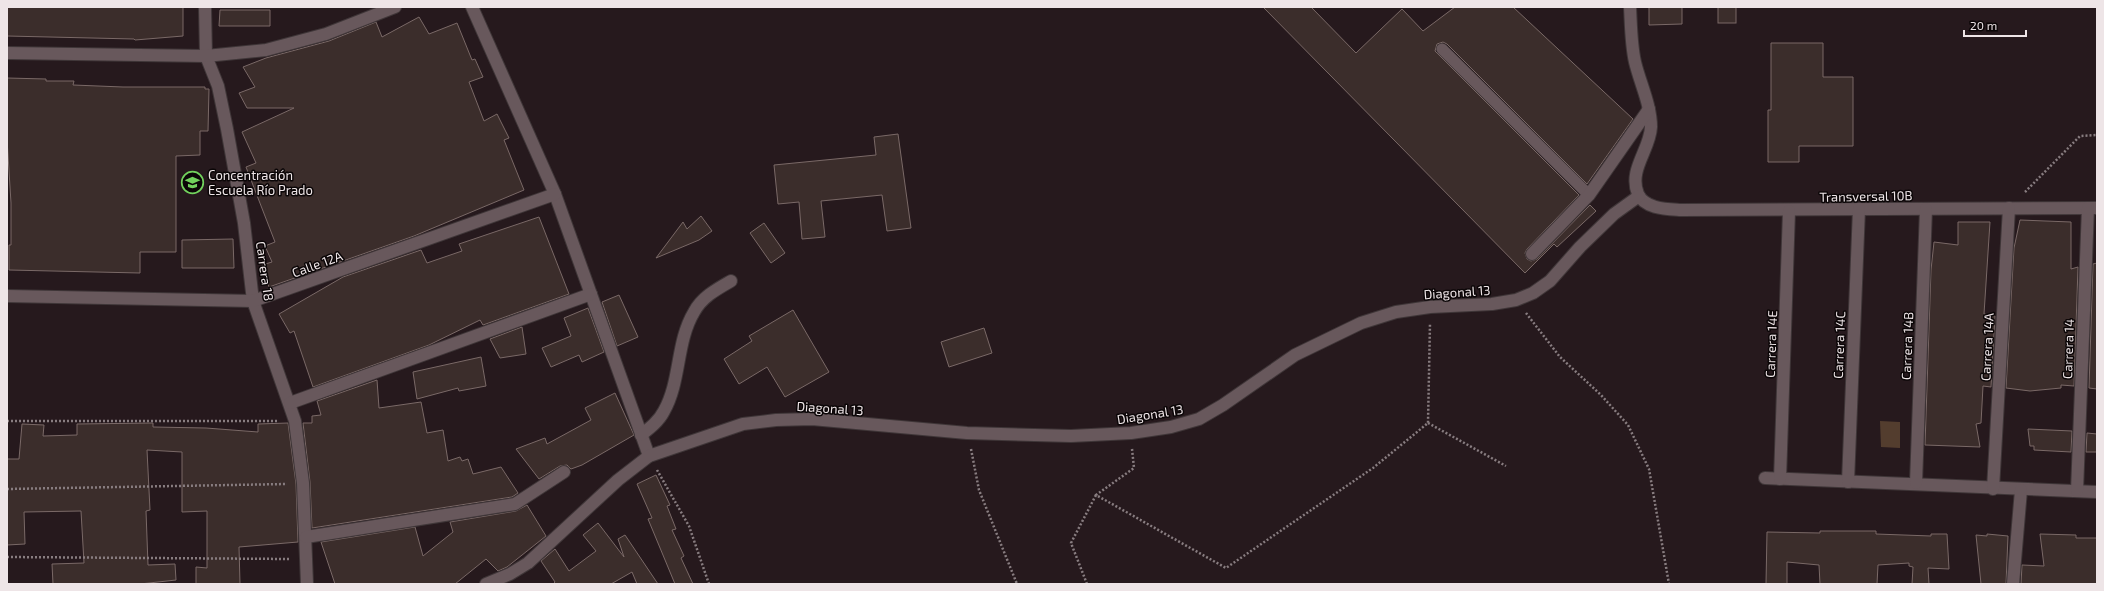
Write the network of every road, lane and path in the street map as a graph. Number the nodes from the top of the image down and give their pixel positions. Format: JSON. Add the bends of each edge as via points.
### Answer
{"nodes":[{"id":1,"x":205,"y":7,"type":"edge"},
{"id":2,"x":395,"y":7,"type":"edge"},
{"id":3,"x":472,"y":7,"type":"edge"},
{"id":4,"x":1630,"y":7,"type":"edge"},
{"id":5,"x":1442,"y":49,"type":"dead end"},
{"id":6,"x":7,"y":53,"type":"edge"},
{"id":7,"x":206,"y":56,"type":"junction"},
{"id":8,"x":1649,"y":109,"type":"junction"},
{"id":9,"x":2097,"y":134,"type":"edge"},
{"id":10,"x":555,"y":194,"type":"junction"},
{"id":11,"x":1589,"y":195,"type":"junction"},
{"id":12,"x":1639,"y":196,"type":"junction"},
{"id":13,"x":2009,"y":208,"type":"junction"},
{"id":14,"x":2092,"y":208,"type":"edge"},
{"id":15,"x":1859,"y":209,"type":"junction"},
{"id":16,"x":1926,"y":209,"type":"junction"},
{"id":17,"x":1789,"y":211,"type":"junction"},
{"id":18,"x":1532,"y":254,"type":"dead end"},
{"id":19,"x":731,"y":281,"type":"dead end"},
{"id":20,"x":591,"y":294,"type":"junction"},
{"id":21,"x":7,"y":296,"type":"edge"},
{"id":22,"x":1516,"y":300,"type":"junction"},
{"id":23,"x":253,"y":301,"type":"junction"},
{"id":24,"x":1430,"y":307,"type":"junction"},
{"id":25,"x":290,"y":403,"type":"junction"},
{"id":26,"x":7,"y":421,"type":"edge"},
{"id":27,"x":295,"y":421,"type":"junction"},
{"id":28,"x":1428,"y":423,"type":"junction"},
{"id":29,"x":968,"y":433,"type":"junction"},
{"id":30,"x":1131,"y":433,"type":"junction"},
{"id":31,"x":641,"y":435,"type":"junction"},
{"id":32,"x":650,"y":456,"type":"junction"},
{"id":33,"x":1506,"y":466,"type":"dead end"},
{"id":34,"x":564,"y":472,"type":"dead end"},
{"id":35,"x":1765,"y":478,"type":"dead end"},
{"id":36,"x":1780,"y":479,"type":"junction"},
{"id":37,"x":1848,"y":482,"type":"junction"},
{"id":38,"x":303,"y":483,"type":"junction"},
{"id":39,"x":1916,"y":483,"type":"junction"},
{"id":40,"x":7,"y":489,"type":"edge"},
{"id":41,"x":1993,"y":489,"type":"junction"},
{"id":42,"x":2021,"y":490,"type":"junction"},
{"id":43,"x":2077,"y":491,"type":"junction"},
{"id":44,"x":2097,"y":492,"type":"edge"},
{"id":45,"x":1096,"y":495,"type":"junction"},
{"id":46,"x":306,"y":537,"type":"junction"},
{"id":47,"x":7,"y":557,"type":"edge"},
{"id":48,"x":307,"y":559,"type":"junction"},
{"id":49,"x":307,"y":584,"type":"edge"},
{"id":50,"x":486,"y":584,"type":"edge"},
{"id":51,"x":709,"y":584,"type":"edge"},
{"id":52,"x":1017,"y":584,"type":"edge"},
{"id":53,"x":1087,"y":584,"type":"edge"},
{"id":54,"x":1670,"y":584,"type":"edge"},
{"id":55,"x":2013,"y":584,"type":"edge"}],
"edges":[{"from":1,"to":7,"type":"street","name":"Carrera 18"},
{"from":2,"to":7,"type":"street","via":[[326,34],[266,50]]},
{"from":3,"to":10,"type":"street"},
{"from":4,"to":8,"type":"street","via":[[1634,59]]},
{"from":5,"to":11,"type":"lane"},
{"from":6,"to":7,"type":"street"},
{"from":7,"to":23,"type":"street","name":"Carrera 18","via":[[218,86],[227,129],[244,223]]},
{"from":8,"to":11,"type":"street"},
{"from":8,"to":12,"type":"street","via":[[1649,139],[1636,172],[1635,185]]},
{"from":9,"to":13,"type":"path","via":[[2080,136]]},
{"from":10,"to":20,"type":"street"},
{"from":10,"to":23,"type":"street","name":"Calle 12A"},
{"from":11,"to":18,"type":"street"},
{"from":12,"to":17,"type":"street","name":"Transversal 10B","via":[[1646,203],[1661,209]]},
{"from":12,"to":22,"type":"street","name":"Diagonal 13","via":[[1596,231],[1550,281],[1534,293]]},
{"from":13,"to":14,"type":"street","name":"Transversal 10B"},
{"from":13,"to":16,"type":"street","name":"Transversal 10B"},
{"from":13,"to":41,"type":"street","name":"Carrera 14A"},
{"from":14,"to":43,"type":"street","name":"Carrera 14"},
{"from":15,"to":16,"type":"street","name":"Transversal 10B"},
{"from":15,"to":17,"type":"street","name":"Transversal 10B"},
{"from":15,"to":37,"type":"street","name":"Carrera 14C"},
{"from":16,"to":39,"type":"street","name":"Carrera 14B"},
{"from":17,"to":36,"type":"street","name":"Carrera 14E"},
{"from":19,"to":31,"type":"street","via":[[710,293],[694,311],[665,411],[656,423]]},
{"from":20,"to":25,"type":"street"},
{"from":20,"to":31,"type":"street"},
{"from":21,"to":23,"type":"street","name":"Calle 12A"},
{"from":22,"to":24,"type":"street","name":"Diagonal 13","via":[[1492,304]]},
{"from":22,"to":54,"type":"path","via":[[1560,357],[1601,395],[1628,425],[1649,469]]},
{"from":23,"to":25,"type":"street","name":"Carrera 18"},
{"from":24,"to":28,"type":"path"},
{"from":24,"to":30,"type":"street","name":"Diagonal 13","via":[[1396,312],[1362,322],[1325,339],[1295,355],[1223,406],[1199,419],[1171,427]]},
{"from":25,"to":27,"type":"street","name":"Carrera 18"},
{"from":26,"to":27,"type":"path"},
{"from":27,"to":38,"type":"street","name":"Carrera 18"},
{"from":28,"to":33,"type":"path"},
{"from":28,"to":45,"type":"path","via":[[1373,468],[1226,568]]},
{"from":29,"to":30,"type":"street","name":"Diagonal 13","via":[[1028,436]]},
{"from":29,"to":32,"type":"street","name":"Diagonal 13","via":[[812,419],[776,420],[743,424]]},
{"from":29,"to":52,"type":"path","via":[[979,490]]},
{"from":30,"to":45,"type":"path","via":[[1134,468]]},
{"from":31,"to":32,"type":"street"},
{"from":32,"to":50,"type":"street","name":"Diagonal 13","via":[[618,480],[528,563]]},
{"from":32,"to":51,"type":"path","via":[[689,526]]},
{"from":34,"to":46,"type":"street","via":[[515,504]]},
{"from":35,"to":36,"type":"street"},
{"from":36,"to":37,"type":"street"},
{"from":37,"to":39,"type":"street"},
{"from":38,"to":40,"type":"path"},
{"from":38,"to":46,"type":"street","name":"Carrera 18"},
{"from":39,"to":41,"type":"street"},
{"from":41,"to":42,"type":"street"},
{"from":42,"to":43,"type":"street"},
{"from":42,"to":55,"type":"street"},
{"from":43,"to":44,"type":"street"},
{"from":45,"to":53,"type":"path","via":[[1071,543]]},
{"from":46,"to":48,"type":"street","name":"Carrera 18"},
{"from":47,"to":48,"type":"path"},
{"from":48,"to":49,"type":"street","name":"Carrera 18"}]}
